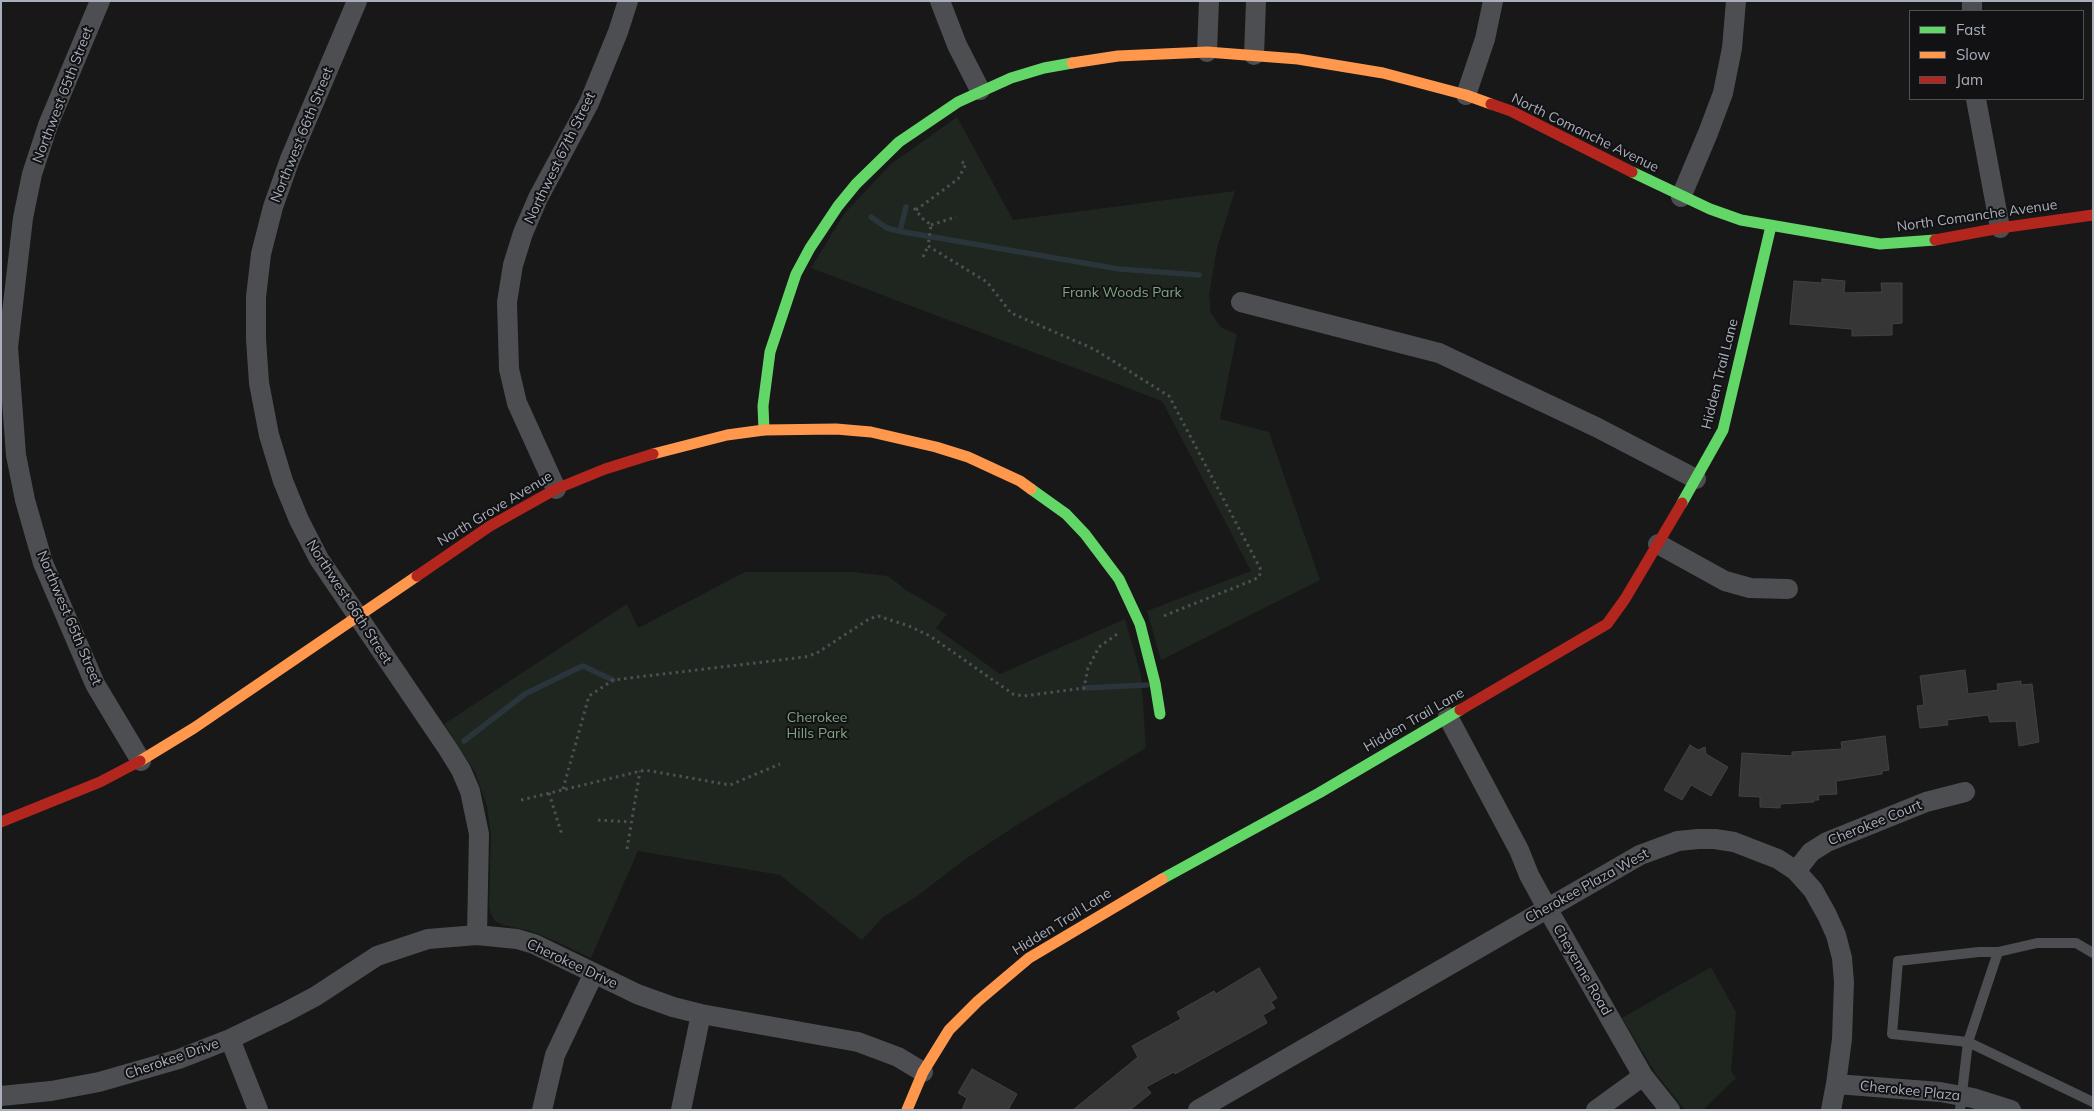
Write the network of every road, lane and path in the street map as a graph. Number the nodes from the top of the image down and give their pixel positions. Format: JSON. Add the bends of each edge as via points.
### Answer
{"nodes":[{"id":1,"x":100,"y":1,"type":"edge"},
{"id":2,"x":357,"y":1,"type":"edge"},
{"id":3,"x":628,"y":1,"type":"edge"},
{"id":4,"x":940,"y":1,"type":"edge"},
{"id":5,"x":1209,"y":1,"type":"edge"},
{"id":6,"x":1256,"y":1,"type":"edge"},
{"id":7,"x":1493,"y":1,"type":"edge"},
{"id":8,"x":1736,"y":1,"type":"edge"},
{"id":9,"x":1207,"y":52,"type":"junction"},
{"id":10,"x":1254,"y":55,"type":"junction"},
{"id":11,"x":980,"y":90,"type":"junction"},
{"id":12,"x":1466,"y":95,"type":"junction"},
{"id":13,"x":1976,"y":100,"type":"edge"},
{"id":14,"x":960,"y":161,"type":"dead end"},
{"id":15,"x":1681,"y":197,"type":"junction"},
{"id":16,"x":2093,"y":215,"type":"edge"},
{"id":17,"x":956,"y":217,"type":"dead end"},
{"id":18,"x":1771,"y":226,"type":"junction"},
{"id":19,"x":931,"y":227,"type":"junction"},
{"id":20,"x":2000,"y":228,"type":"junction"},
{"id":21,"x":928,"y":244,"type":"junction"},
{"id":22,"x":923,"y":257,"type":"dead end"},
{"id":23,"x":1241,"y":302,"type":"dead end"},
{"id":24,"x":764,"y":430,"type":"junction"},
{"id":25,"x":1696,"y":479,"type":"junction"},
{"id":26,"x":556,"y":489,"type":"junction"},
{"id":27,"x":1658,"y":544,"type":"junction"},
{"id":28,"x":1788,"y":589,"type":"dead end"},
{"id":29,"x":357,"y":616,"type":"junction"},
{"id":30,"x":1140,"y":624,"type":"junction"},
{"id":31,"x":1160,"y":714,"type":"dead end"},
{"id":32,"x":1448,"y":717,"type":"junction"},
{"id":33,"x":141,"y":761,"type":"junction"},
{"id":34,"x":780,"y":764,"type":"dead end"},
{"id":35,"x":640,"y":771,"type":"junction"},
{"id":36,"x":564,"y":789,"type":"junction"},
{"id":37,"x":1965,"y":792,"type":"dead end"},
{"id":38,"x":549,"y":793,"type":"junction"},
{"id":39,"x":521,"y":800,"type":"dead end"},
{"id":40,"x":598,"y":820,"type":"dead end"},
{"id":41,"x":1,"y":822,"type":"edge"},
{"id":42,"x":631,"y":822,"type":"junction"},
{"id":43,"x":562,"y":835,"type":"dead end"},
{"id":44,"x":627,"y":848,"type":"dead end"},
{"id":45,"x":1796,"y":871,"type":"junction"},
{"id":46,"x":1547,"y":908,"type":"junction"},
{"id":47,"x":477,"y":935,"type":"junction"},
{"id":48,"x":1998,"y":952,"type":"junction"},
{"id":49,"x":2093,"y":953,"type":"edge"},
{"id":50,"x":594,"y":973,"type":"junction"},
{"id":51,"x":701,"y":1014,"type":"junction"},
{"id":52,"x":230,"y":1039,"type":"junction"},
{"id":53,"x":1968,"y":1042,"type":"junction"},
{"id":54,"x":924,"y":1072,"type":"junction"},
{"id":55,"x":1644,"y":1076,"type":"junction"},
{"id":56,"x":1836,"y":1084,"type":"junction"},
{"id":57,"x":9,"y":1100,"type":"edge"},
{"id":58,"x":2093,"y":1102,"type":"edge"},
{"id":59,"x":1961,"y":1103,"type":"edge"},
{"id":60,"x":258,"y":1110,"type":"edge"},
{"id":61,"x":542,"y":1110,"type":"edge"},
{"id":62,"x":681,"y":1110,"type":"edge"},
{"id":63,"x":907,"y":1110,"type":"edge"},
{"id":64,"x":1198,"y":1110,"type":"edge"},
{"id":65,"x":1596,"y":1110,"type":"edge"},
{"id":66,"x":1670,"y":1110,"type":"edge"},
{"id":67,"x":1831,"y":1110,"type":"edge"},
{"id":68,"x":2011,"y":1110,"type":"edge"}],
"edges":[{"from":1,"to":33,"type":"street","name":"Northwest 65th Street","via":[[48,125],[32,174],[21,228],[9,356],[16,454],[43,563],[95,684]]},
{"from":2,"to":29,"type":"street","name":"Northwest 66th Street","via":[[273,207],[260,263],[256,339],[259,384],[283,482],[318,560]]},
{"from":3,"to":26,"type":"street","name":"Northwest 67th Street","via":[[589,103],[523,233],[513,265],[507,302],[508,369],[517,404]]},
{"from":4,"to":11,"type":"street","via":[[957,45]]},
{"from":5,"to":9,"type":"street"},
{"from":6,"to":10,"type":"street"},
{"from":7,"to":12,"type":"street","via":[[1485,39]]},
{"from":8,"to":15,"type":"street","via":[[1732,48],[1723,93]]},
{"from":9,"to":10,"type":"street","name":"North Comanche Avenue"},
{"from":9,"to":11,"type":"street","name":"North Comanche Avenue","via":[[1118,56],[1075,62],[1044,68]]},
{"from":10,"to":12,"type":"street","name":"North Comanche Avenue","via":[[1383,73]]},
{"from":11,"to":24,"type":"street","name":"North Comanche Avenue","via":[[899,142],[856,184],[824,225],[796,274],[770,352],[763,406]]},
{"from":12,"to":15,"type":"street","name":"North Comanche Avenue","via":[[1511,111]]},
{"from":13,"to":20,"type":"street"},
{"from":14,"to":19,"type":"path","via":[[966,164],[958,179],[915,209]]},
{"from":15,"to":18,"type":"street","name":"North Comanche Avenue","via":[[1741,220]]},
{"from":16,"to":20,"type":"street","name":"North Comanche Avenue"},
{"from":17,"to":19,"type":"path"},
{"from":18,"to":20,"type":"street","name":"North Comanche Avenue","via":[[1880,244],[1945,238]]},
{"from":18,"to":25,"type":"street","name":"Hidden Trail Lane","via":[[1723,430]]},
{"from":19,"to":21,"type":"path"},
{"from":21,"to":22,"type":"path"},
{"from":21,"to":30,"type":"path","via":[[987,282],[1011,313],[1094,349],[1169,396],[1260,570],[1259,577],[1252,581]]},
{"from":23,"to":25,"type":"street","via":[[1439,353],[1596,427]]},
{"from":24,"to":26,"type":"street","name":"North Grove Avenue","via":[[728,435],[644,456]]},
{"from":24,"to":30,"type":"street","name":"North Grove Avenue","via":[[871,432],[936,447],[1004,473],[1066,514],[1085,534],[1119,580]]},
{"from":25,"to":27,"type":"street","name":"Hidden Trail Lane"},
{"from":26,"to":29,"type":"street","name":"North Grove Avenue","via":[[490,526]]},
{"from":27,"to":28,"type":"street","via":[[1725,581],[1750,588]]},
{"from":27,"to":32,"type":"street","name":"Hidden Trail Lane","via":[[1607,624]]},
{"from":29,"to":33,"type":"street","name":"North Grove Avenue"},
{"from":29,"to":47,"type":"street","name":"Northwest 66th Street","via":[[448,749],[470,791],[479,834]]},
{"from":30,"to":31,"type":"street","name":"North Grove Avenue"},
{"from":30,"to":36,"type":"path","via":[[1116,634],[1099,647],[1088,668],[1084,688],[1024,696],[1014,694],[930,636],[878,616],[805,657],[613,680],[589,696]]},
{"from":32,"to":46,"type":"street","name":"Cheyenne Road"},
{"from":32,"to":54,"type":"street","name":"Hidden Trail Lane","via":[[1036,953],[978,1001],[950,1030]]},
{"from":33,"to":41,"type":"street","name":"North Grove Avenue","via":[[100,782]]},
{"from":34,"to":35,"type":"path","via":[[730,785]]},
{"from":35,"to":36,"type":"path"},
{"from":35,"to":42,"type":"path"},
{"from":36,"to":38,"type":"path"},
{"from":37,"to":45,"type":"street","name":"Cherokee Court","via":[[1926,802],[1827,842],[1811,852]]},
{"from":38,"to":39,"type":"path"},
{"from":38,"to":43,"type":"path"},
{"from":40,"to":42,"type":"path"},
{"from":42,"to":44,"type":"path"},
{"from":45,"to":46,"type":"street","name":"Cherokee Plaza West","via":[[1778,859],[1734,842],[1715,839],[1678,841],[1640,855]]},
{"from":45,"to":56,"type":"street","name":"Cherokee Plaza West","via":[[1813,890],[1827,915],[1842,958],[1842,1039]]},
{"from":46,"to":55,"type":"street","name":"Cheyenne Road"},
{"from":46,"to":64,"type":"street","name":"Cherokee Plaza West"},
{"from":47,"to":50,"type":"street","name":"Cherokee Drive","via":[[534,944]]},
{"from":47,"to":52,"type":"street","name":"Cherokee Drive","via":[[428,939],[377,956],[316,996]]},
{"from":48,"to":49,"type":"lane","via":[[2037,943],[2076,943]]},
{"from":48,"to":53,"type":"lane"},
{"from":48,"to":53,"type":"lane","via":[[1898,961],[1892,1034]]},
{"from":50,"to":51,"type":"street","name":"Cherokee Drive","via":[[655,1001]]},
{"from":50,"to":61,"type":"street","via":[[555,1055]]},
{"from":51,"to":54,"type":"street","name":"Cherokee Drive","via":[[858,1042],[898,1057]]},
{"from":51,"to":62,"type":"street"},
{"from":52,"to":57,"type":"street","name":"Cherokee Drive","via":[[135,1073]]},
{"from":52,"to":60,"type":"street"},
{"from":53,"to":58,"type":"lane"},
{"from":53,"to":59,"type":"lane"},
{"from":54,"to":63,"type":"street","name":"Hidden Trail Lane"},
{"from":55,"to":65,"type":"street"},
{"from":55,"to":66,"type":"street","name":"Cheyenne Road"},
{"from":56,"to":59,"type":"street","name":"Cherokee Plaza","via":[[1902,1088]]},
{"from":56,"to":67,"type":"street","name":"Cherokee Plaza West"},
{"from":59,"to":68,"type":"street","name":"Cherokee Plaza"}]}
